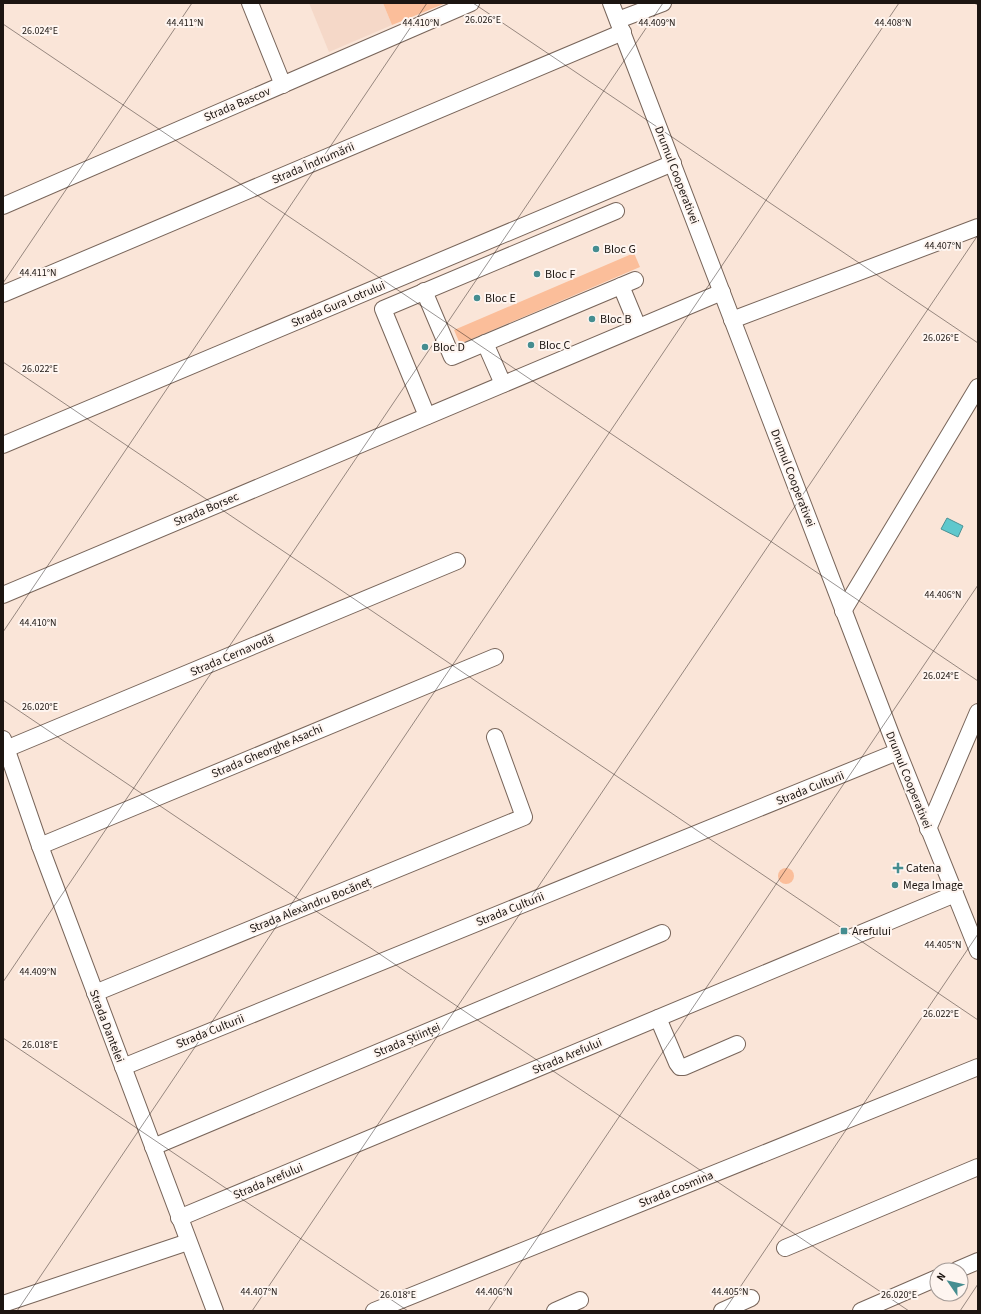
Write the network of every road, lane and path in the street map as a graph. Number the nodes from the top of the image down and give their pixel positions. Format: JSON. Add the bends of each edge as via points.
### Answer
{"nodes":[{"id":1,"x":250,"y":3,"type":"edge"},
{"id":2,"x":471,"y":3,"type":"edge"},
{"id":3,"x":611,"y":3,"type":"edge"},
{"id":4,"x":663,"y":3,"type":"edge"},
{"id":5,"x":620,"y":26,"type":"junction"},
{"id":6,"x":283,"y":85,"type":"junction"},
{"id":7,"x":673,"y":163,"type":"junction"},
{"id":8,"x":3,"y":206,"type":"edge"},
{"id":9,"x":616,"y":211,"type":"dead end"},
{"id":10,"x":978,"y":227,"type":"edge"},
{"id":11,"x":424,"y":291,"type":"junction"},
{"id":12,"x":722,"y":292,"type":"junction"},
{"id":13,"x":3,"y":294,"type":"edge"},
{"id":14,"x":732,"y":320,"type":"junction"},
{"id":15,"x":638,"y":327,"type":"junction"},
{"id":16,"x":486,"y":343,"type":"junction"},
{"id":17,"x":503,"y":384,"type":"junction"},
{"id":18,"x":978,"y":387,"type":"edge"},
{"id":19,"x":428,"y":416,"type":"junction"},
{"id":20,"x":3,"y":445,"type":"edge"},
{"id":21,"x":457,"y":561,"type":"dead end"},
{"id":22,"x":3,"y":594,"type":"edge"},
{"id":23,"x":844,"y":611,"type":"junction"},
{"id":24,"x":495,"y":657,"type":"dead end"},
{"id":25,"x":978,"y":712,"type":"edge"},
{"id":26,"x":495,"y":737,"type":"dead end"},
{"id":27,"x":5,"y":744,"type":"edge"},
{"id":28,"x":897,"y":752,"type":"junction"},
{"id":29,"x":928,"y":829,"type":"junction"},
{"id":30,"x":40,"y":846,"type":"junction"},
{"id":31,"x":955,"y":894,"type":"junction"},
{"id":32,"x":662,"y":933,"type":"dead end"},
{"id":33,"x":977,"y":947,"type":"edge"},
{"id":34,"x":95,"y":993,"type":"junction"},
{"id":35,"x":658,"y":1018,"type":"junction"},
{"id":36,"x":737,"y":1044,"type":"dead end"},
{"id":37,"x":123,"y":1067,"type":"junction"},
{"id":38,"x":978,"y":1067,"type":"edge"},
{"id":39,"x":153,"y":1147,"type":"junction"},
{"id":40,"x":978,"y":1167,"type":"edge"},
{"id":41,"x":179,"y":1218,"type":"junction"},
{"id":42,"x":188,"y":1242,"type":"junction"},
{"id":43,"x":785,"y":1248,"type":"dead end"},
{"id":44,"x":929,"y":1281,"type":"edge"},
{"id":45,"x":751,"y":1298,"type":"dead end"},
{"id":46,"x":580,"y":1300,"type":"dead end"},
{"id":47,"x":3,"y":1304,"type":"edge"},
{"id":48,"x":215,"y":1311,"type":"edge"},
{"id":49,"x":374,"y":1311,"type":"edge"},
{"id":50,"x":555,"y":1311,"type":"edge"},
{"id":51,"x":722,"y":1311,"type":"edge"},
{"id":52,"x":861,"y":1311,"type":"edge"}],
"edges":[{"from":1,"to":6,"type":"street"},
{"from":2,"to":6,"type":"street","name":"Strada Bascov"},
{"from":3,"to":5,"type":"street","name":"Drumul Cooperativei"},
{"from":4,"to":5,"type":"street","name":"Strada Îndrumării"},
{"from":5,"to":7,"type":"street","name":"Drumul Cooperativei"},
{"from":5,"to":13,"type":"street","name":"Strada Îndrumării"},
{"from":6,"to":8,"type":"street","name":"Strada Bascov"},
{"from":7,"to":12,"type":"street","name":"Drumul Cooperativei"},
{"from":7,"to":20,"type":"street","name":"Strada Gura Lotrului"},
{"from":9,"to":11,"type":"street"},
{"from":10,"to":14,"type":"street"},
{"from":11,"to":16,"type":"street","via":[[452,357]]},
{"from":11,"to":19,"type":"street","via":[[383,308]]},
{"from":12,"to":14,"type":"street","name":"Drumul Cooperativei"},
{"from":12,"to":15,"type":"street","name":"Strada Borsec"},
{"from":14,"to":23,"type":"street","name":"Drumul Cooperativei"},
{"from":15,"to":16,"type":"street","via":[[628,283]]},
{"from":15,"to":17,"type":"street","name":"Strada Borsec"},
{"from":16,"to":17,"type":"street"},
{"from":17,"to":19,"type":"street","name":"Strada Borsec"},
{"from":18,"to":23,"type":"street"},
{"from":19,"to":22,"type":"street","name":"Strada Borsec"},
{"from":21,"to":27,"type":"street","name":"Strada Cernavodă"},
{"from":23,"to":28,"type":"street","name":"Drumul Cooperativei"},
{"from":24,"to":30,"type":"street","name":"Strada Gheorghe Asachi"},
{"from":25,"to":29,"type":"street"},
{"from":26,"to":34,"type":"street","name":"Strada Alexandru Bocăneț","via":[[524,817]]},
{"from":27,"to":30,"type":"street","name":"Strada Dantelei"},
{"from":28,"to":29,"type":"street","name":"Drumul Cooperativei"},
{"from":28,"to":37,"type":"street","name":"Strada Culturii"},
{"from":29,"to":31,"type":"street","name":"Drumul Cooperativei"},
{"from":30,"to":34,"type":"street","name":"Strada Dantelei"},
{"from":31,"to":33,"type":"street","name":"Drumul Cooperativei"},
{"from":31,"to":35,"type":"street","name":"Strada Arefului"},
{"from":32,"to":39,"type":"street","name":"Strada Științei"},
{"from":34,"to":37,"type":"street","name":"Strada Dantelei"},
{"from":35,"to":36,"type":"street","via":[[680,1067],[684,1068]]},
{"from":35,"to":41,"type":"street","name":"Strada Arefului"},
{"from":37,"to":39,"type":"street","name":"Strada Dantelei"},
{"from":38,"to":49,"type":"street","name":"Strada Cosmina"},
{"from":39,"to":41,"type":"street","name":"Strada Dantelei"},
{"from":40,"to":43,"type":"street"},
{"from":41,"to":42,"type":"street","name":"Strada Dantelei"},
{"from":42,"to":47,"type":"street"},
{"from":42,"to":48,"type":"street","name":"Strada Dantelei"},
{"from":44,"to":52,"type":"street"},
{"from":45,"to":51,"type":"street"},
{"from":46,"to":50,"type":"street"}]}
